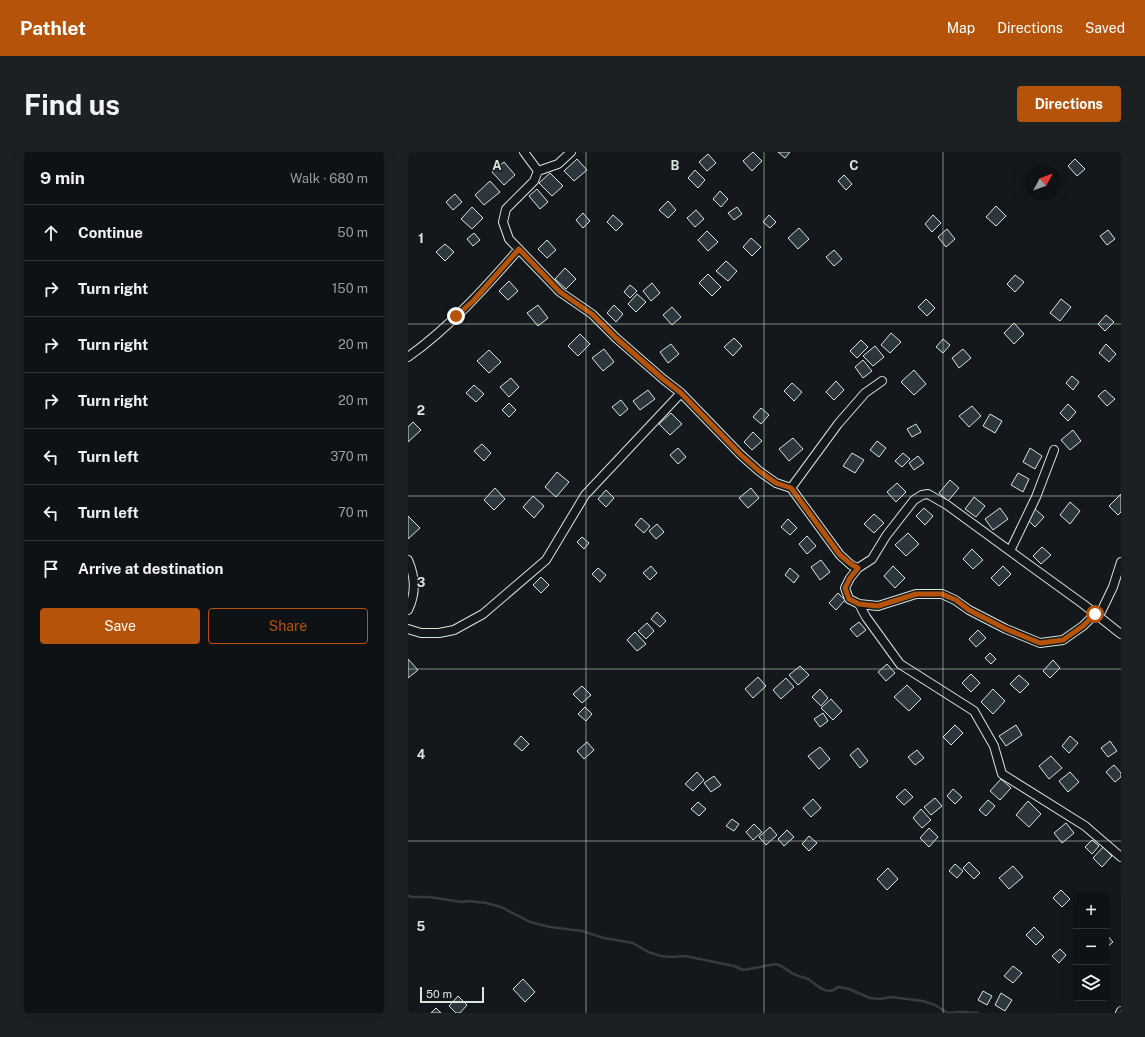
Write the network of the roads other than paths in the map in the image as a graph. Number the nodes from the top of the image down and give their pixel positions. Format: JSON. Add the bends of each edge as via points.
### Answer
{"nodes":[{"id":1,"x":524,"y":152,"type":"edge"},
{"id":2,"x":571,"y":152,"type":"edge"},
{"id":3,"x":538,"y":171,"type":"junction"},
{"id":4,"x":519,"y":249,"type":"junction"},
{"id":5,"x":408,"y":357,"type":"edge"},
{"id":6,"x":882,"y":381,"type":"dead end"},
{"id":7,"x":681,"y":393,"type":"junction"},
{"id":8,"x":1054,"y":450,"type":"dead end"},
{"id":9,"x":791,"y":488,"type":"junction"},
{"id":10,"x":1010,"y":551,"type":"junction"},
{"id":11,"x":408,"y":560,"type":"edge"},
{"id":12,"x":1121,"y":562,"type":"edge"},
{"id":13,"x":858,"y":568,"type":"junction"},
{"id":14,"x":859,"y":604,"type":"junction"},
{"id":15,"x":408,"y":610,"type":"edge"},
{"id":16,"x":1097,"y":615,"type":"junction"},
{"id":17,"x":408,"y":629,"type":"edge"},
{"id":18,"x":1121,"y":634,"type":"edge"},
{"id":19,"x":1121,"y":857,"type":"edge"}],
"edges":[{"from":1,"to":3,"type":"street"},
{"from":2,"to":3,"type":"street","via":[[558,164]]},
{"from":3,"to":4,"type":"street","via":[[534,181],[506,209],[502,222],[509,239]]},
{"from":4,"to":5,"type":"street","via":[[473,301],[428,343]]},
{"from":4,"to":7,"type":"street","via":[[560,292],[592,314],[616,338]]},
{"from":6,"to":9,"type":"street","via":[[865,393],[838,424]]},
{"from":7,"to":9,"type":"street","via":[[754,467],[776,483]]},
{"from":7,"to":17,"type":"street","via":[[584,495],[546,560],[483,614],[454,630],[421,633]]},
{"from":8,"to":10,"type":"street","via":[[1036,497]]},
{"from":9,"to":13,"type":"street","via":[[840,555]]},
{"from":10,"to":13,"type":"street","via":[[928,494],[914,500],[872,559]]},
{"from":10,"to":16,"type":"street"},
{"from":11,"to":15,"type":"street","via":[[413,572],[413,599]]},
{"from":12,"to":16,"type":"street","via":[[1113,587]]},
{"from":13,"to":14,"type":"street","via":[[845,588],[849,599]]},
{"from":14,"to":16,"type":"street","via":[[878,606],[916,594],[942,594],[1006,629],[1040,643],[1063,640]]},
{"from":14,"to":19,"type":"street","via":[[900,664],[974,711],[994,746],[1002,774],[1085,826]]},
{"from":16,"to":18,"type":"street"}]}
